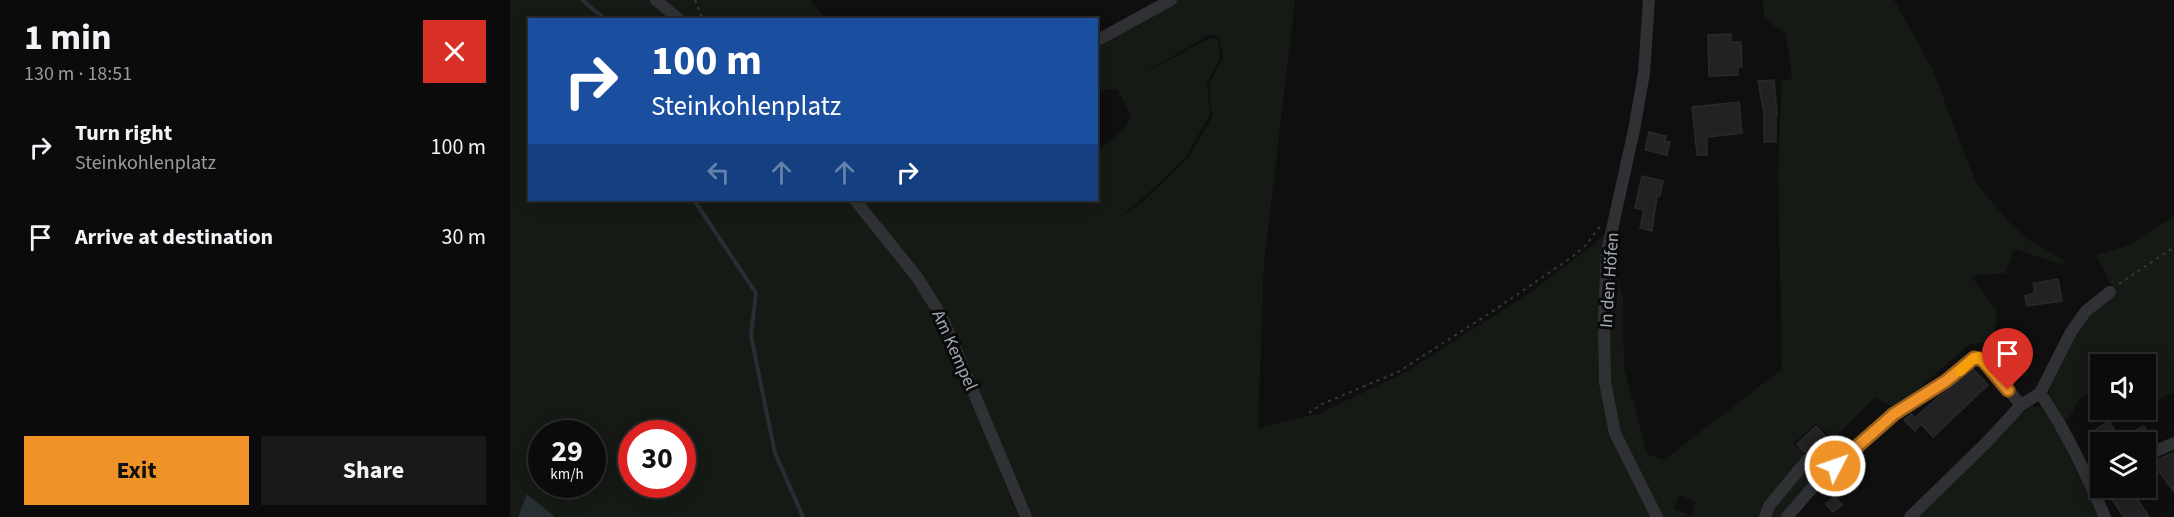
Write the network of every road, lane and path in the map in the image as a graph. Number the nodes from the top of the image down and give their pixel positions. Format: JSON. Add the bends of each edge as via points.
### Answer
{"nodes":[{"id":1,"x":656,"y":0,"type":"edge"},
{"id":2,"x":694,"y":0,"type":"edge"},
{"id":3,"x":1171,"y":0,"type":"edge"},
{"id":4,"x":1649,"y":0,"type":"edge"},
{"id":5,"x":678,"y":18,"type":"edge"},
{"id":6,"x":702,"y":18,"type":"edge"},
{"id":7,"x":1098,"y":39,"type":"edge"},
{"id":8,"x":856,"y":201,"type":"edge"},
{"id":9,"x":1603,"y":223,"type":"dead end"},
{"id":10,"x":2174,"y":247,"type":"edge"},
{"id":11,"x":2110,"y":292,"type":"joint"},
{"id":12,"x":2040,"y":393,"type":"junction"},
{"id":13,"x":2021,"y":405,"type":"junction"},
{"id":14,"x":1309,"y":413,"type":"dead end"},
{"id":15,"x":2174,"y":443,"type":"edge"},
{"id":16,"x":2156,"y":451,"type":"edge"},
{"id":17,"x":1808,"y":459,"type":"dead end"},
{"id":18,"x":2090,"y":477,"type":"edge"},
{"id":19,"x":2100,"y":498,"type":"edge"},
{"id":20,"x":1026,"y":517,"type":"edge"},
{"id":21,"x":1656,"y":517,"type":"edge"},
{"id":22,"x":1765,"y":517,"type":"edge"},
{"id":23,"x":1787,"y":517,"type":"edge"},
{"id":24,"x":1910,"y":517,"type":"edge"},
{"id":25,"x":2105,"y":517,"type":"edge"}],
"edges":[{"from":1,"to":5,"type":"street"},
{"from":2,"to":6,"type":"path"},
{"from":3,"to":7,"type":"street"},
{"from":4,"to":21,"type":"street","name":"In den Höfen","via":[[1644,73],[1607,252],[1604,323],[1605,382],[1615,433]]},
{"from":8,"to":20,"type":"street","name":"Am Kempel","via":[[917,277],[942,317]]},
{"from":9,"to":14,"type":"path","via":[[1572,257],[1487,315],[1398,372]]},
{"from":10,"to":11,"type":"path"},
{"from":11,"to":12,"type":"street","via":[[2086,311],[2071,332]]},
{"from":12,"to":13,"type":"street"},
{"from":12,"to":18,"type":"street"},
{"from":13,"to":23,"type":"street","via":[[1983,360],[1974,358],[1894,414],[1820,479]]},
{"from":13,"to":24,"type":"street"},
{"from":15,"to":16,"type":"street"},
{"from":17,"to":22,"type":"street","via":[[1769,506]]},
{"from":19,"to":25,"type":"street"}]}
